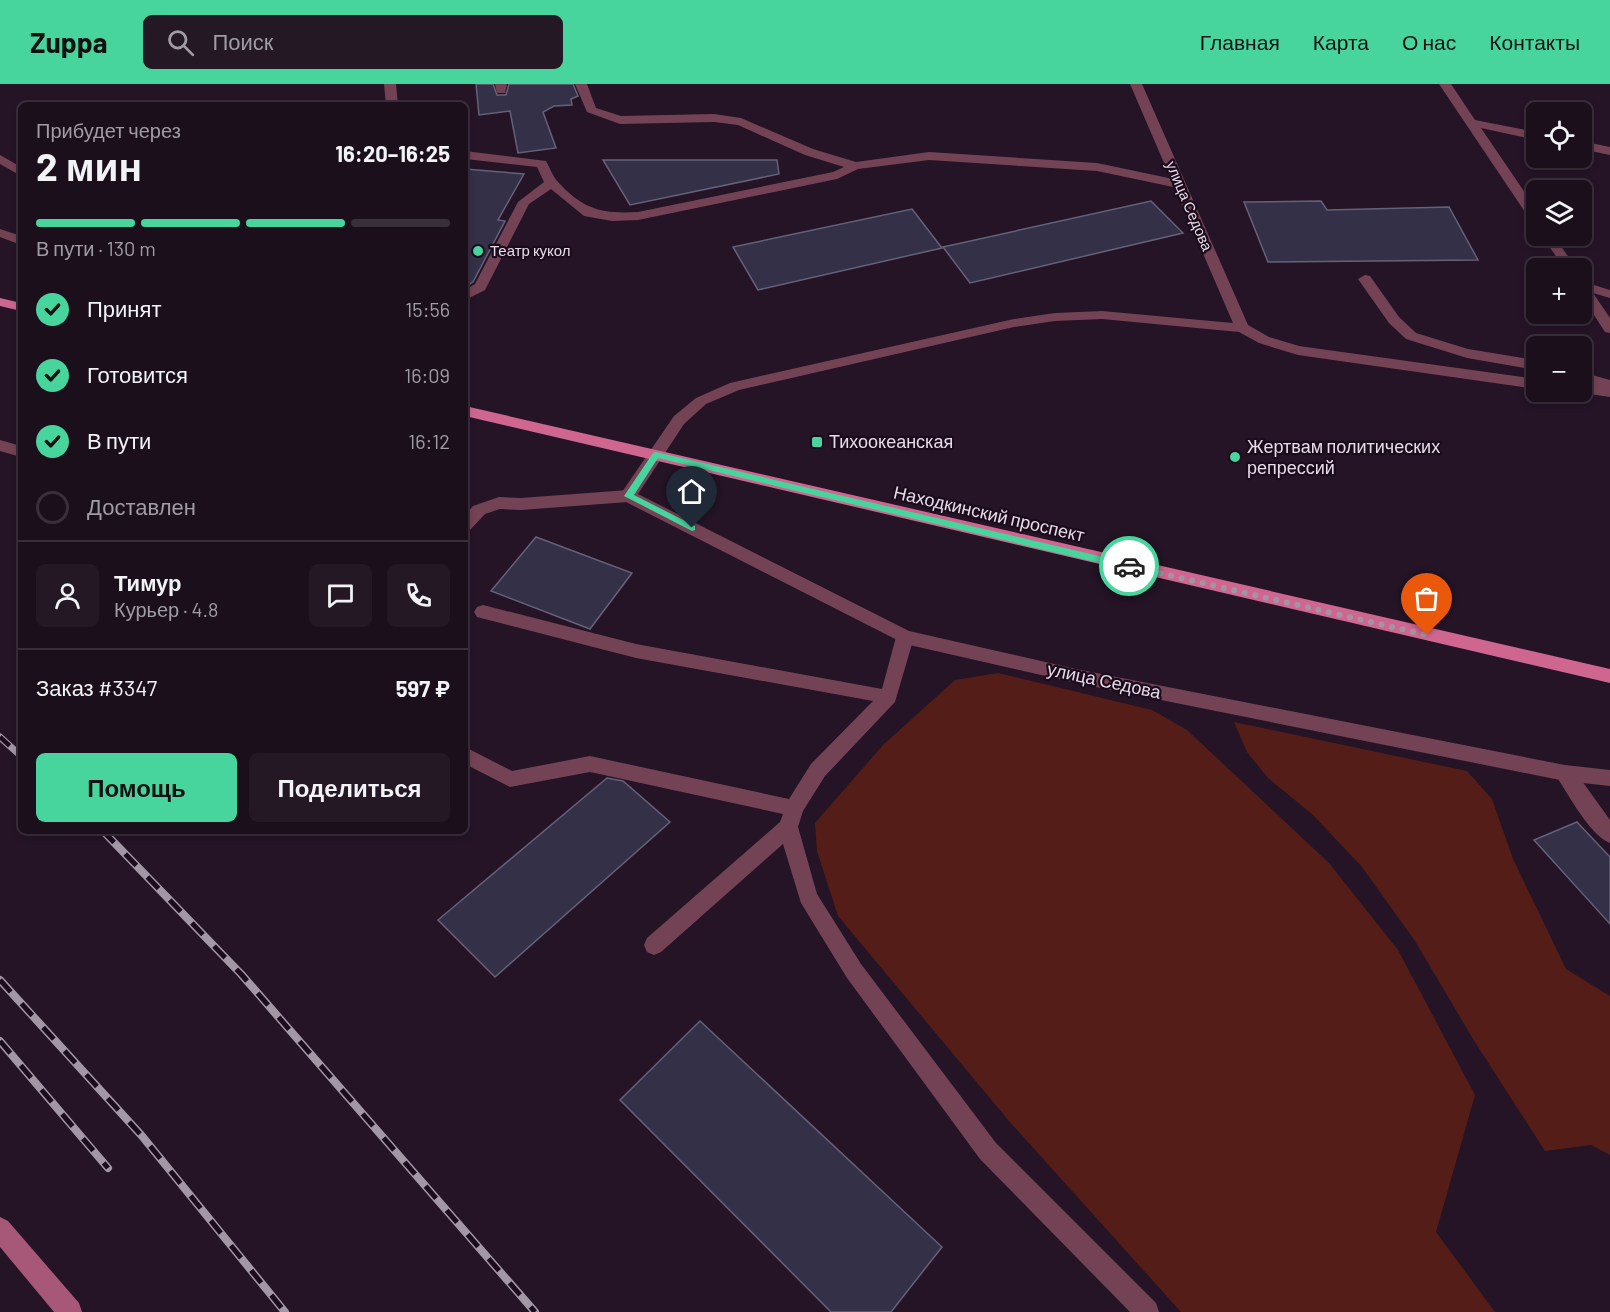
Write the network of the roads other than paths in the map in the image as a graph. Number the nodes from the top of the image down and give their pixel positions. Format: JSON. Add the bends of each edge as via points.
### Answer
{"nodes":[{"id":1,"x":390,"y":84,"type":"edge"},
{"id":2,"x":581,"y":84,"type":"edge"},
{"id":3,"x":1136,"y":84,"type":"edge"},
{"id":4,"x":1445,"y":84,"type":"edge"},
{"id":5,"x":392,"y":102,"type":"edge"},
{"id":6,"x":1473,"y":123,"type":"junction"},
{"id":7,"x":1526,"y":134,"type":"edge"},
{"id":8,"x":1592,"y":148,"type":"edge"},
{"id":9,"x":1610,"y":151,"type":"edge"},
{"id":10,"x":468,"y":155,"type":"edge"},
{"id":11,"x":0,"y":159,"type":"edge"},
{"id":12,"x":855,"y":166,"type":"junction"},
{"id":13,"x":18,"y":170,"type":"edge"},
{"id":14,"x":551,"y":183,"type":"junction"},
{"id":15,"x":1178,"y":184,"type":"junction"},
{"id":16,"x":1526,"y":203,"type":"edge"},
{"id":17,"x":0,"y":234,"type":"edge"},
{"id":18,"x":18,"y":240,"type":"edge"},
{"id":19,"x":1365,"y":279,"type":"dead end"},
{"id":20,"x":1592,"y":288,"type":"edge"},
{"id":21,"x":468,"y":294,"type":"edge"},
{"id":22,"x":1610,"y":294,"type":"edge"},
{"id":23,"x":0,"y":302,"type":"edge"},
{"id":24,"x":1592,"y":302,"type":"edge"},
{"id":25,"x":18,"y":306,"type":"edge"},
{"id":26,"x":1242,"y":328,"type":"junction"},
{"id":27,"x":1610,"y":329,"type":"edge"},
{"id":28,"x":1526,"y":363,"type":"edge"},
{"id":29,"x":1592,"y":380,"type":"edge"},
{"id":30,"x":1526,"y":383,"type":"edge"},
{"id":31,"x":1610,"y":385,"type":"edge"},
{"id":32,"x":1592,"y":390,"type":"edge"},
{"id":33,"x":1610,"y":392,"type":"edge"},
{"id":34,"x":468,"y":412,"type":"edge"},
{"id":35,"x":0,"y":445,"type":"edge"},
{"id":36,"x":18,"y":451,"type":"edge"},
{"id":37,"x":656,"y":455,"type":"junction"},
{"id":38,"x":628,"y":496,"type":"junction"},
{"id":39,"x":468,"y":522,"type":"edge"},
{"id":40,"x":483,"y":612,"type":"dead end"},
{"id":41,"x":905,"y":637,"type":"junction"},
{"id":42,"x":1610,"y":676,"type":"edge"},
{"id":43,"x":889,"y":697,"type":"junction"},
{"id":44,"x":468,"y":757,"type":"edge"},
{"id":45,"x":1564,"y":773,"type":"junction"},
{"id":46,"x":1610,"y":778,"type":"edge"},
{"id":47,"x":791,"y":817,"type":"junction"},
{"id":48,"x":1610,"y":834,"type":"edge"},
{"id":49,"x":654,"y":945,"type":"dead end"},
{"id":50,"x":0,"y":1228,"type":"edge"},
{"id":51,"x":70,"y":1312,"type":"edge"},
{"id":52,"x":1147,"y":1312,"type":"edge"}],
"edges":[{"from":1,"to":5,"type":"street"},
{"from":2,"to":12,"type":"street","via":[[591,110],[620,120],[714,118],[741,122],[809,152]]},
{"from":3,"to":15,"type":"street","name":"улица Седова"},
{"from":4,"to":6,"type":"street"},
{"from":6,"to":7,"type":"street"},
{"from":6,"to":16,"type":"street"},
{"from":8,"to":9,"type":"street"},
{"from":10,"to":14,"type":"street","via":[[542,164]]},
{"from":11,"to":13,"type":"street"},
{"from":12,"to":14,"type":"street","via":[[837,175],[638,216],[589,213]]},
{"from":12,"to":15,"type":"street","via":[[929,156],[1097,167]]},
{"from":14,"to":21,"type":"street","via":[[524,202],[480,287]]},
{"from":15,"to":26,"type":"street","name":"улица Седова"},
{"from":17,"to":18,"type":"street"},
{"from":19,"to":28,"type":"street","via":[[1394,320],[1411,336],[1467,353]]},
{"from":20,"to":22,"type":"street"},
{"from":23,"to":25,"type":"main road"},
{"from":24,"to":27,"type":"street"},
{"from":26,"to":30,"type":"street","via":[[1264,340],[1298,350]]},
{"from":26,"to":37,"type":"street","via":[[1102,315],[1014,323],[735,386],[701,401],[679,420]]},
{"from":29,"to":31,"type":"street"},
{"from":32,"to":33,"type":"street"},
{"from":34,"to":37,"type":"main road","name":"Находкинский проспект"},
{"from":35,"to":36,"type":"street"},
{"from":37,"to":38,"type":"street"},
{"from":37,"to":42,"type":"main road","name":"Находкинский проспект"},
{"from":38,"to":39,"type":"street","via":[[499,503],[479,510]]},
{"from":38,"to":41,"type":"street","name":"улица Седова"},
{"from":40,"to":43,"type":"street","via":[[636,651]]},
{"from":41,"to":43,"type":"street"},
{"from":41,"to":45,"type":"street","name":"улица Седова","via":[[1076,676]]},
{"from":43,"to":47,"type":"street","via":[[818,770]]},
{"from":44,"to":47,"type":"street","via":[[510,779],[590,764]]},
{"from":45,"to":46,"type":"street","name":"улица Седова"},
{"from":45,"to":48,"type":"street"},
{"from":47,"to":49,"type":"street"},
{"from":47,"to":52,"type":"street","via":[[808,897],[854,971],[988,1151]]},
{"from":50,"to":51,"type":"street"}]}
